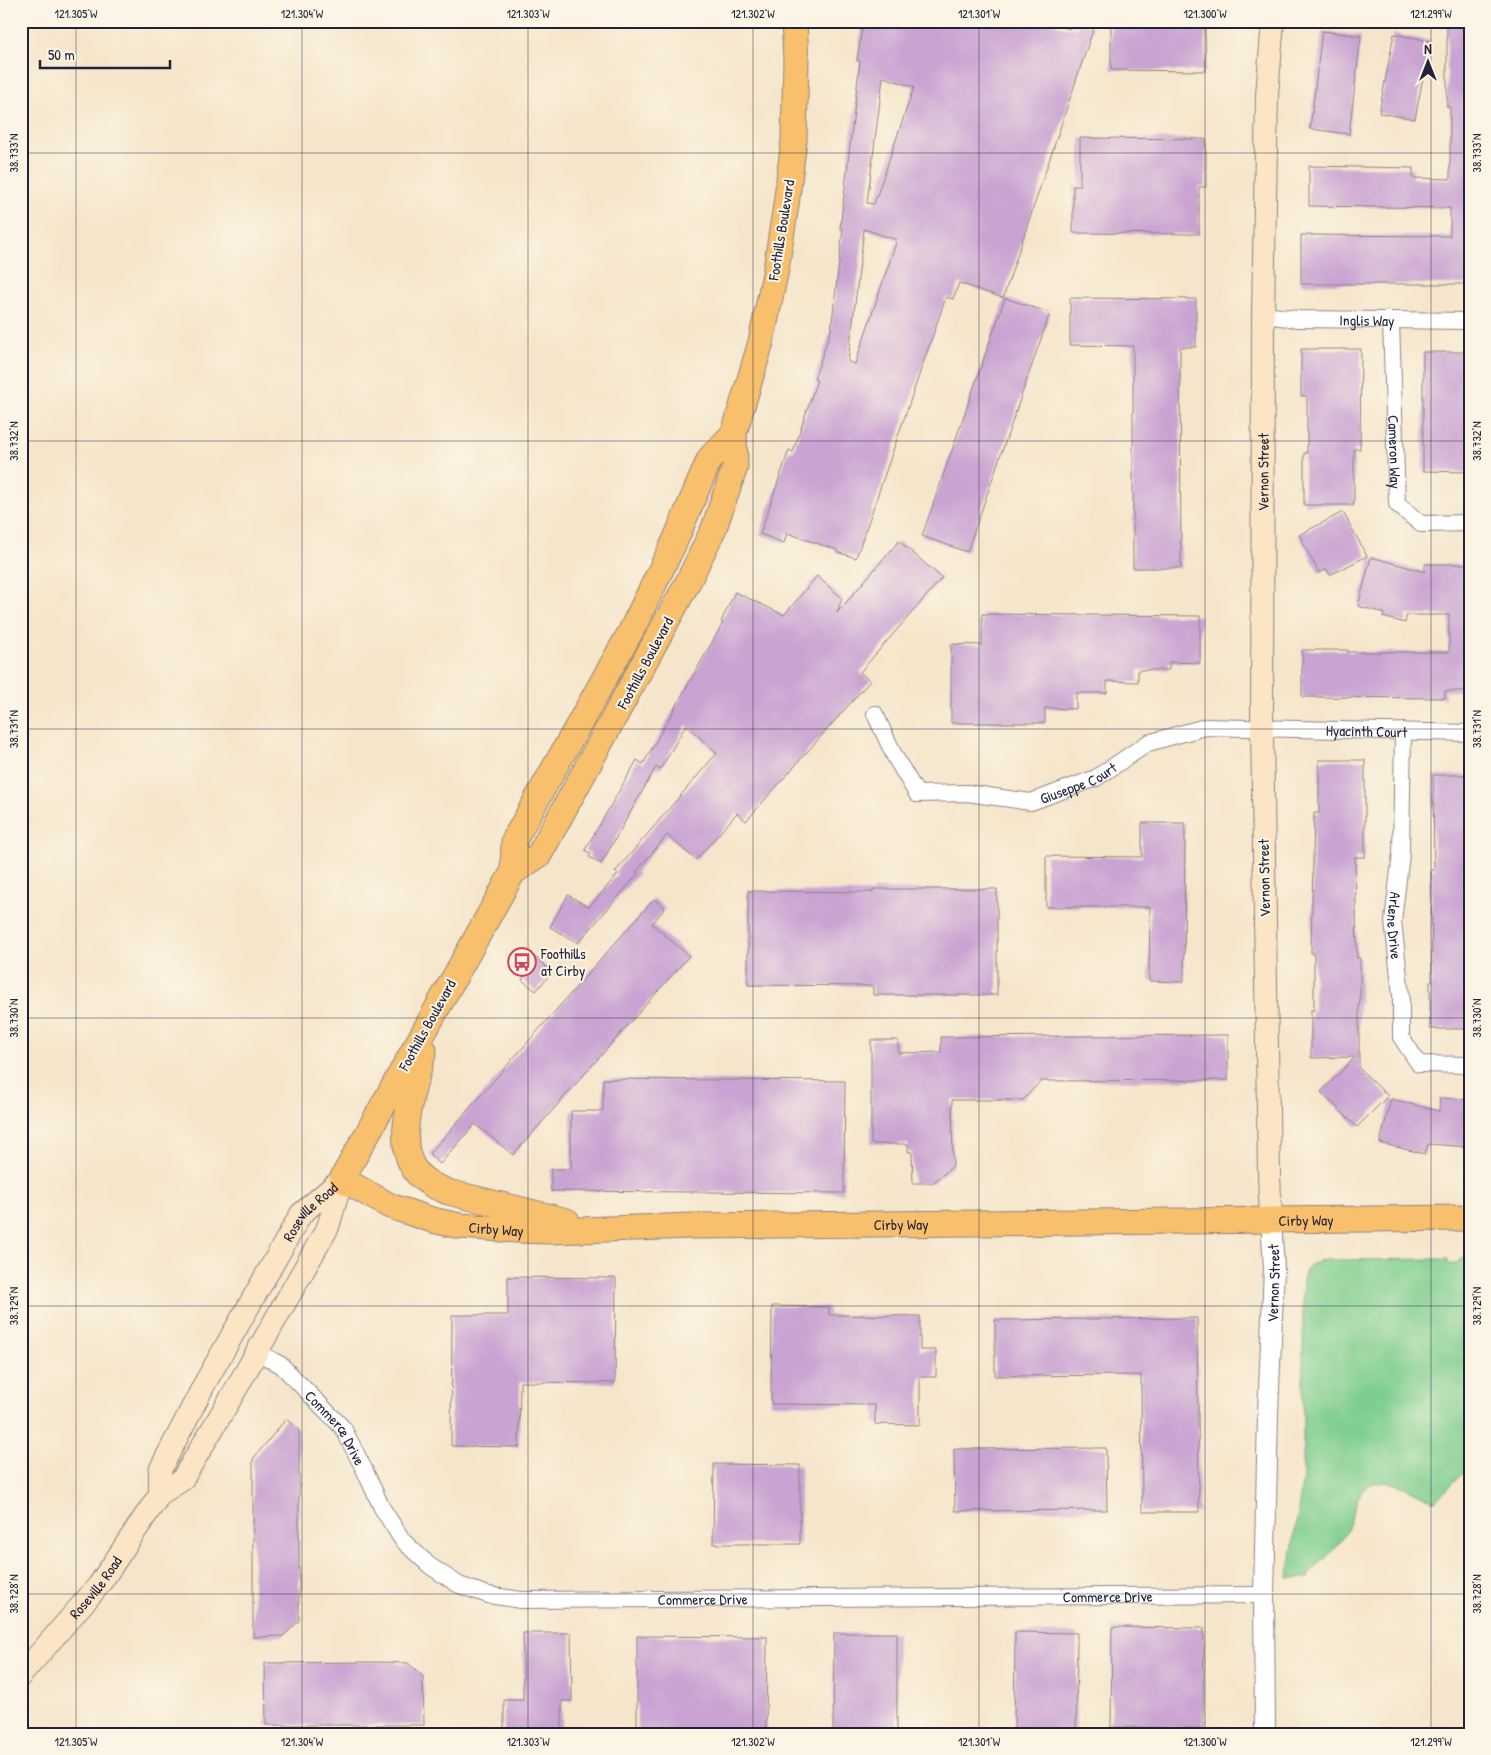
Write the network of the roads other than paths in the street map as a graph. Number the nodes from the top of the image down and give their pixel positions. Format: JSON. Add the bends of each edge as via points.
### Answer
{"nodes":[{"id":1,"x":794,"y":21,"type":"edge"},
{"id":2,"x":1273,"y":21,"type":"edge"},
{"id":3,"x":1263,"y":315,"type":"junction"},
{"id":4,"x":1391,"y":321,"type":"junction"},
{"id":5,"x":1470,"y":321,"type":"edge"},
{"id":6,"x":1470,"y":523,"type":"edge"},
{"id":7,"x":876,"y":714,"type":"dead end"},
{"id":8,"x":1262,"y":728,"type":"junction"},
{"id":9,"x":1403,"y":732,"type":"junction"},
{"id":10,"x":1470,"y":733,"type":"edge"},
{"id":11,"x":432,"y":1016,"type":"junction"},
{"id":12,"x":1470,"y":1065,"type":"edge"},
{"id":13,"x":342,"y":1179,"type":"junction"},
{"id":14,"x":1470,"y":1218,"type":"edge"},
{"id":15,"x":1271,"y":1220,"type":"junction"},
{"id":16,"x":599,"y":1229,"type":"junction"},
{"id":17,"x":258,"y":1352,"type":"junction"},
{"id":18,"x":160,"y":1494,"type":"junction"},
{"id":19,"x":1264,"y":1595,"type":"junction"},
{"id":20,"x":21,"y":1675,"type":"edge"},
{"id":21,"x":1265,"y":1734,"type":"edge"}],
"edges":[{"from":1,"to":11,"type":"main road","name":"Foothills Boulevard","via":[[794,140],[786,205],[761,342],[734,433],[710,458],[631,631],[514,840],[513,872]]},
{"from":2,"to":3,"type":"main road","name":"Vernon Street"},
{"from":3,"to":4,"type":"street","name":"Inglis Way"},
{"from":3,"to":8,"type":"main road","name":"Vernon Street"},
{"from":4,"to":5,"type":"street","name":"Inglis Way"},
{"from":4,"to":6,"type":"street","name":"Cameron Way","via":[[1397,504],[1420,524]]},
{"from":7,"to":8,"type":"street","name":"Giuseppe Court","via":[[895,757],[917,794],[967,792],[1031,802],[1096,778],[1148,743],[1205,727]]},
{"from":8,"to":9,"type":"street","name":"Hyacinth Court"},
{"from":8,"to":15,"type":"main road","name":"Vernon Street"},
{"from":9,"to":10,"type":"street","name":"Hyacinth Court"},
{"from":9,"to":12,"type":"street","name":"Arlene Drive","via":[[1401,854],[1393,921],[1401,995],[1401,1037],[1418,1064]]},
{"from":11,"to":13,"type":"main road","name":"Foothills Boulevard"},
{"from":11,"to":16,"type":"main road","via":[[406,1122],[406,1146],[416,1173],[434,1187],[448,1192]]},
{"from":13,"to":16,"type":"main road","name":"Cirby Way","via":[[390,1206],[460,1226],[516,1230]]},
{"from":13,"to":17,"type":"main road","name":"Roseville Road","via":[[328,1227]]},
{"from":13,"to":18,"type":"main road","name":"Roseville Road","via":[[301,1214],[205,1383],[160,1470]]},
{"from":14,"to":15,"type":"main road","name":"Cirby Way"},
{"from":15,"to":16,"type":"main road","name":"Cirby Way"},
{"from":15,"to":19,"type":"street","name":"Vernon Street","via":[[1274,1268]]},
{"from":17,"to":18,"type":"main road","name":"Roseville Road","via":[[182,1480]]},
{"from":17,"to":19,"type":"street","name":"Commerce Drive","via":[[281,1365],[343,1428],[382,1508],[403,1541],[430,1566],[459,1585],[488,1594],[521,1600]]},
{"from":18,"to":20,"type":"main road","name":"Roseville Road","via":[[99,1585]]},
{"from":19,"to":21,"type":"street","name":"Vernon Street"}]}
